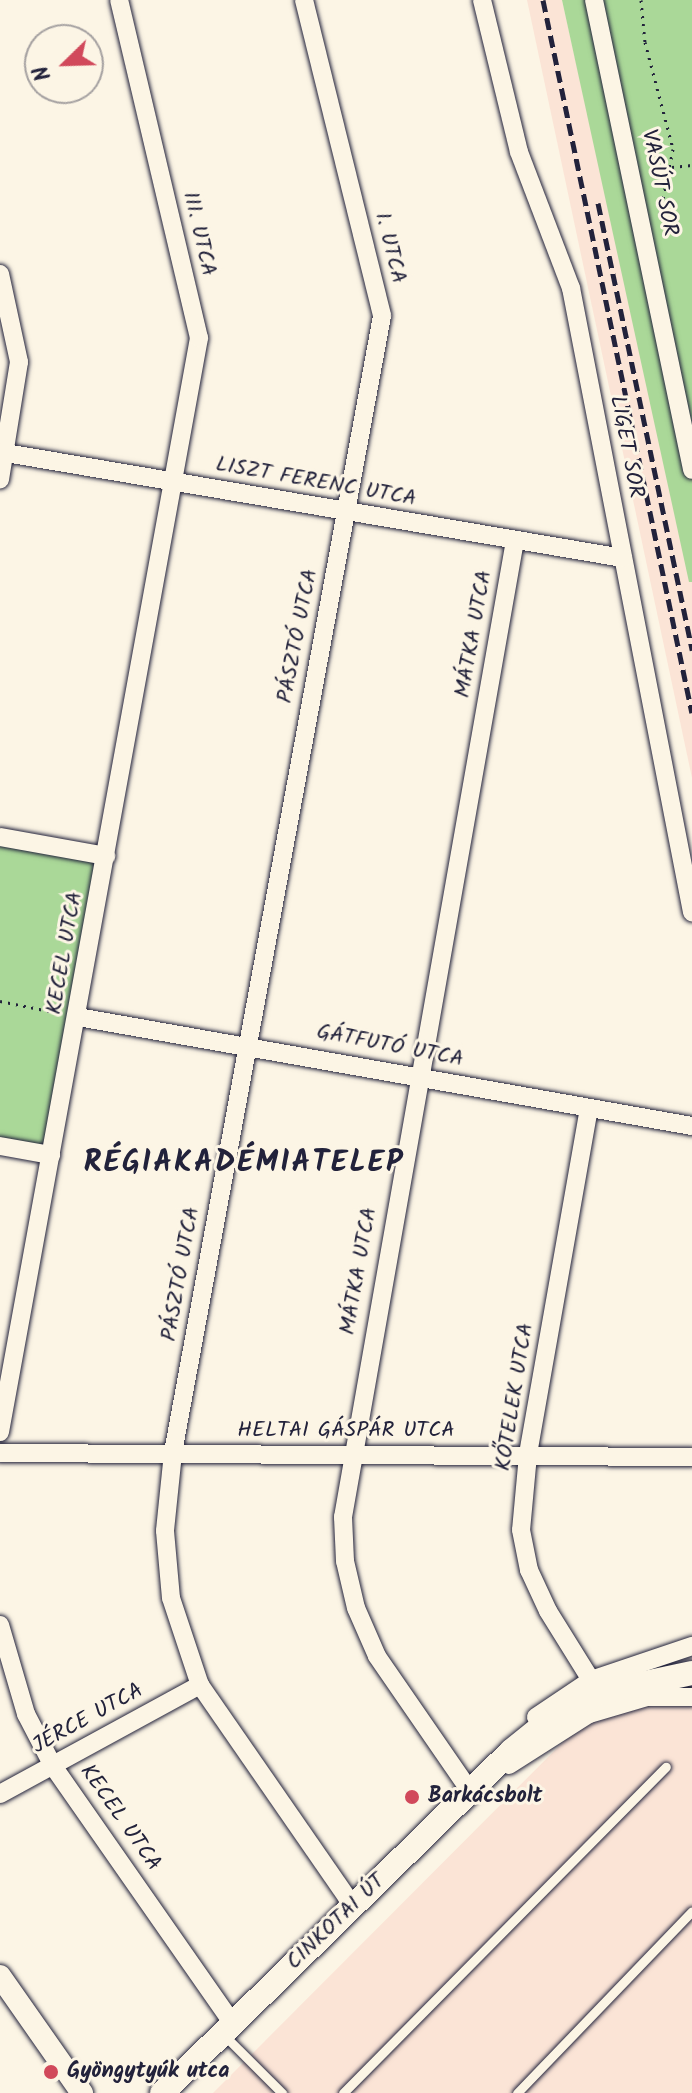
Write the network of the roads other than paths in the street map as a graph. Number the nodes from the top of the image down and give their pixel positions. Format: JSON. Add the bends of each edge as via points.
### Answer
{"nodes":[{"id":1,"x":119,"y":0,"type":"edge"},
{"id":2,"x":304,"y":0,"type":"edge"},
{"id":3,"x":482,"y":0,"type":"edge"},
{"id":4,"x":594,"y":0,"type":"edge"},
{"id":5,"x":0,"y":274,"type":"edge"},
{"id":6,"x":2,"y":452,"type":"edge"},
{"id":7,"x":692,"y":470,"type":"edge"},
{"id":8,"x":0,"y":479,"type":"edge"},
{"id":9,"x":176,"y":482,"type":"junction"},
{"id":10,"x":346,"y":511,"type":"junction"},
{"id":11,"x":515,"y":541,"type":"junction"},
{"id":12,"x":623,"y":558,"type":"junction"},
{"id":13,"x":0,"y":837,"type":"edge"},
{"id":14,"x":106,"y":856,"type":"junction"},
{"id":15,"x":692,"y":912,"type":"edge"},
{"id":16,"x":78,"y":1017,"type":"junction"},
{"id":17,"x":247,"y":1044,"type":"junction"},
{"id":18,"x":418,"y":1075,"type":"junction"},
{"id":19,"x":589,"y":1108,"type":"junction"},
{"id":20,"x":692,"y":1126,"type":"edge"},
{"id":21,"x":0,"y":1146,"type":"edge"},
{"id":22,"x":51,"y":1155,"type":"junction"},
{"id":23,"x":0,"y":1432,"type":"edge"},
{"id":24,"x":0,"y":1453,"type":"edge"},
{"id":25,"x":173,"y":1453,"type":"junction"},
{"id":26,"x":528,"y":1455,"type":"junction"},
{"id":27,"x":350,"y":1456,"type":"junction"},
{"id":28,"x":692,"y":1457,"type":"edge"},
{"id":29,"x":0,"y":1625,"type":"edge"},
{"id":30,"x":692,"y":1646,"type":"edge"},
{"id":31,"x":692,"y":1673,"type":"edge"},
{"id":32,"x":591,"y":1680,"type":"junction"},
{"id":33,"x":200,"y":1685,"type":"junction"},
{"id":34,"x":692,"y":1697,"type":"edge"},
{"id":35,"x":511,"y":1751,"type":"junction"},
{"id":36,"x":53,"y":1766,"type":"junction"},
{"id":37,"x":666,"y":1767,"type":"dead end"},
{"id":38,"x":470,"y":1791,"type":"junction"},
{"id":39,"x":0,"y":1794,"type":"edge"},
{"id":40,"x":353,"y":1906,"type":"junction"},
{"id":41,"x":692,"y":1911,"type":"edge"},
{"id":42,"x":0,"y":1976,"type":"edge"},
{"id":43,"x":227,"y":2029,"type":"junction"},
{"id":44,"x":82,"y":2093,"type":"edge"},
{"id":45,"x":162,"y":2093,"type":"edge"},
{"id":46,"x":282,"y":2093,"type":"edge"},
{"id":47,"x":343,"y":2093,"type":"edge"},
{"id":48,"x":517,"y":2093,"type":"edge"}],
"edges":[{"from":1,"to":9,"type":"street","name":"III. UTCA","via":[[199,338]]},
{"from":2,"to":10,"type":"street","name":"I. UTCA","via":[[382,316]]},
{"from":3,"to":12,"type":"street","name":"LIGET SOR","via":[[519,152],[571,288]]},
{"from":4,"to":7,"type":"street","name":"VASÚT SOR"},
{"from":5,"to":6,"type":"street","via":[[19,362]]},
{"from":6,"to":8,"type":"street"},
{"from":6,"to":9,"type":"street","name":"LISZT FERENC UTCA"},
{"from":9,"to":10,"type":"street","name":"LISZT FERENC UTCA"},
{"from":9,"to":14,"type":"street","name":"KECEL UTCA"},
{"from":10,"to":11,"type":"street","name":"LISZT FERENC UTCA"},
{"from":10,"to":17,"type":"street","name":"PÁSZTÓ UTCA"},
{"from":11,"to":12,"type":"street","name":"LISZT FERENC UTCA"},
{"from":11,"to":18,"type":"street","name":"MÁTKA UTCA"},
{"from":12,"to":15,"type":"street","name":"LIGET SOR"},
{"from":13,"to":14,"type":"street"},
{"from":14,"to":16,"type":"street","name":"KECEL UTCA"},
{"from":16,"to":17,"type":"street","name":"GÁTFUTÓ UTCA"},
{"from":16,"to":22,"type":"street","name":"KECEL UTCA"},
{"from":17,"to":18,"type":"street","name":"GÁTFUTÓ UTCA"},
{"from":17,"to":25,"type":"street","name":"PÁSZTÓ UTCA"},
{"from":18,"to":19,"type":"street","name":"GÁTFUTÓ UTCA"},
{"from":18,"to":27,"type":"street","name":"MÁTKA UTCA"},
{"from":19,"to":20,"type":"street","name":"GÁTFUTÓ UTCA"},
{"from":19,"to":26,"type":"street","name":"KŐTELEK UTCA"},
{"from":21,"to":22,"type":"street"},
{"from":22,"to":23,"type":"street","name":"KECEL UTCA"},
{"from":24,"to":25,"type":"street","name":"HELTAI GÁSPÁR UTCA"},
{"from":25,"to":27,"type":"street","name":"HELTAI GÁSPÁR UTCA"},
{"from":25,"to":33,"type":"street","name":"PÁSZTÓ UTCA","via":[[165,1531],[171,1598]]},
{"from":26,"to":27,"type":"street","name":"HELTAI GÁSPÁR UTCA"},
{"from":26,"to":28,"type":"street","name":"HELTAI GÁSPÁR UTCA"},
{"from":26,"to":32,"type":"street","name":"KŐTELEK UTCA","via":[[521,1530],[529,1570]]},
{"from":27,"to":38,"type":"street","name":"MÁTKA UTCA","via":[[343,1517],[345,1561],[356,1608],[377,1656]]},
{"from":29,"to":36,"type":"street","name":"KECEL UTCA","via":[[26,1714]]},
{"from":30,"to":32,"type":"street","name":"CINKOTAI ÚT"},
{"from":31,"to":35,"type":"main road","name":"CINKOTAI ÚT","via":[[598,1693],[556,1715]]},
{"from":32,"to":35,"type":"street","name":"CINKOTAI ÚT","via":[[533,1719]]},
{"from":33,"to":36,"type":"street","name":"JÉRCE UTCA"},
{"from":33,"to":40,"type":"street","name":"PÁSZTÓ UTCA"},
{"from":34,"to":38,"type":"street","via":[[647,1697],[589,1714]]},
{"from":35,"to":38,"type":"main road","name":"CINKOTAI ÚT"},
{"from":36,"to":39,"type":"street","name":"JÉRCE UTCA"},
{"from":36,"to":43,"type":"street","name":"KECEL UTCA"},
{"from":37,"to":47,"type":"lane"},
{"from":38,"to":40,"type":"main road","name":"CINKOTAI ÚT"},
{"from":40,"to":43,"type":"main road","name":"CINKOTAI ÚT"},
{"from":41,"to":48,"type":"lane"},
{"from":42,"to":44,"type":"street"},
{"from":43,"to":45,"type":"main road","name":"CINKOTAI ÚT"},
{"from":43,"to":46,"type":"lane"}]}
